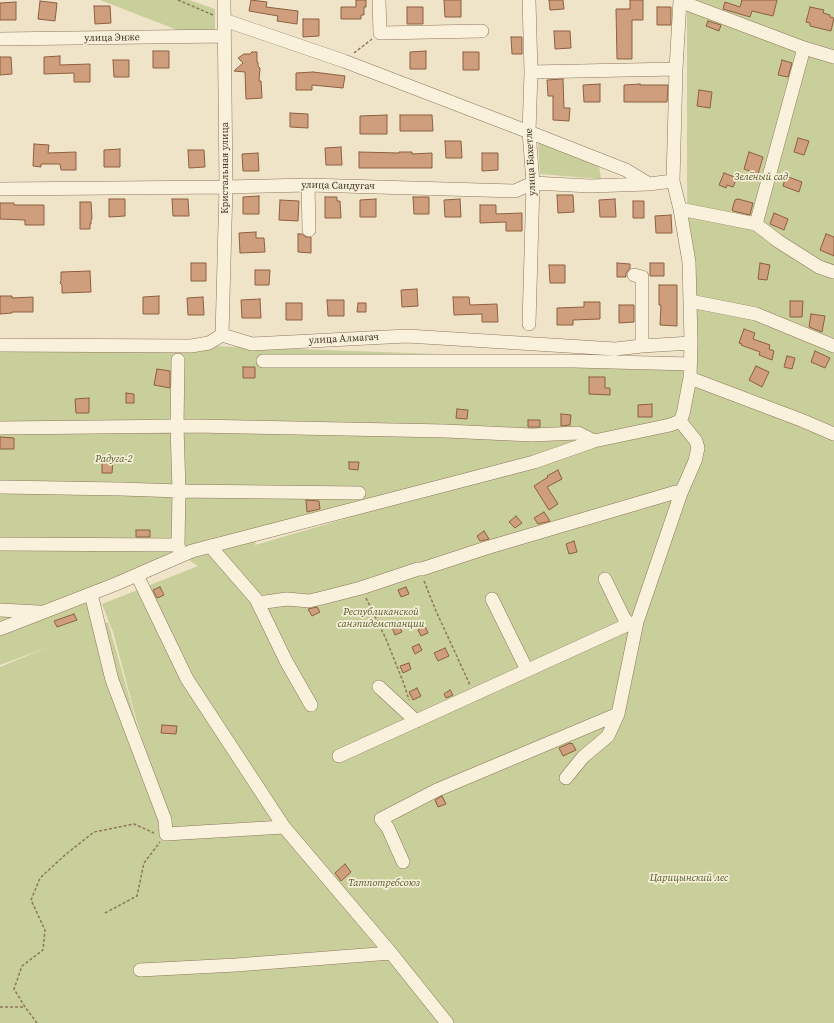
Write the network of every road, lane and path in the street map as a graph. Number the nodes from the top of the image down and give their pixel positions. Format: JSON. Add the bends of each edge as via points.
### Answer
{"nodes":[{"id":1,"x":178,"y":0,"type":"edge"},
{"id":2,"x":224,"y":0,"type":"edge"},
{"id":3,"x":379,"y":0,"type":"edge"},
{"id":4,"x":529,"y":0,"type":"edge"},
{"id":5,"x":680,"y":2,"type":"edge"},
{"id":6,"x":224,"y":20,"type":"junction"},
{"id":7,"x":482,"y":31,"type":"dead end"},
{"id":8,"x":380,"y":34,"type":"junction"},
{"id":9,"x":224,"y":36,"type":"junction"},
{"id":10,"x":0,"y":39,"type":"edge"},
{"id":11,"x":804,"y":48,"type":"junction"},
{"id":12,"x":834,"y":56,"type":"edge"},
{"id":13,"x":344,"y":61,"type":"junction"},
{"id":14,"x":676,"y":69,"type":"junction"},
{"id":15,"x":531,"y":72,"type":"junction"},
{"id":16,"x":529,"y":132,"type":"junction"},
{"id":17,"x":673,"y":181,"type":"junction"},
{"id":18,"x":533,"y":182,"type":"junction"},
{"id":19,"x":649,"y":184,"type":"junction"},
{"id":20,"x":308,"y":185,"type":"junction"},
{"id":21,"x":226,"y":187,"type":"junction"},
{"id":22,"x":0,"y":189,"type":"edge"},
{"id":23,"x":680,"y":209,"type":"junction"},
{"id":24,"x":756,"y":224,"type":"junction"},
{"id":25,"x":309,"y":230,"type":"dead end"},
{"id":26,"x":834,"y":272,"type":"edge"},
{"id":27,"x":634,"y":275,"type":"dead end"},
{"id":28,"x":690,"y":301,"type":"junction"},
{"id":29,"x":529,"y":324,"type":"dead end"},
{"id":30,"x":222,"y":335,"type":"junction"},
{"id":31,"x":691,"y":343,"type":"junction"},
{"id":32,"x":0,"y":345,"type":"edge"},
{"id":33,"x":642,"y":346,"type":"junction"},
{"id":34,"x":834,"y":346,"type":"edge"},
{"id":35,"x":178,"y":360,"type":"dead end"},
{"id":36,"x":263,"y":361,"type":"dead end"},
{"id":37,"x":690,"y":364,"type":"junction"},
{"id":38,"x":690,"y":378,"type":"junction"},
{"id":39,"x":680,"y":420,"type":"junction"},
{"id":40,"x":177,"y":426,"type":"junction"},
{"id":41,"x":0,"y":428,"type":"edge"},
{"id":42,"x":834,"y":434,"type":"edge"},
{"id":43,"x":594,"y":441,"type":"junction"},
{"id":44,"x":0,"y":488,"type":"edge"},
{"id":45,"x":179,"y":491,"type":"junction"},
{"id":46,"x":681,"y":492,"type":"junction"},
{"id":47,"x":359,"y":493,"type":"dead end"},
{"id":48,"x":0,"y":544,"type":"edge"},
{"id":49,"x":210,"y":546,"type":"junction"},
{"id":50,"x":180,"y":550,"type":"junction"},
{"id":51,"x":419,"y":569,"type":"junction"},
{"id":52,"x":136,"y":575,"type":"junction"},
{"id":53,"x":605,"y":579,"type":"dead end"},
{"id":54,"x":362,"y":588,"type":"junction"},
{"id":55,"x":91,"y":594,"type":"junction"},
{"id":56,"x":492,"y":599,"type":"dead end"},
{"id":57,"x":258,"y":603,"type":"junction"},
{"id":58,"x":0,"y":610,"type":"edge"},
{"id":59,"x":44,"y":612,"type":"junction"},
{"id":60,"x":633,"y":622,"type":"junction"},
{"id":61,"x":0,"y":629,"type":"edge"},
{"id":62,"x":527,"y":670,"type":"junction"},
{"id":63,"x":379,"y":687,"type":"dead end"},
{"id":64,"x":474,"y":694,"type":"junction"},
{"id":65,"x":409,"y":701,"type":"dead end"},
{"id":66,"x":311,"y":705,"type":"dead end"},
{"id":67,"x":618,"y":714,"type":"junction"},
{"id":68,"x":416,"y":721,"type":"junction"},
{"id":69,"x":339,"y":756,"type":"dead end"},
{"id":70,"x":566,"y":778,"type":"dead end"},
{"id":71,"x":165,"y":820,"type":"junction"},
{"id":72,"x":284,"y":826,"type":"junction"},
{"id":73,"x":166,"y":834,"type":"junction"},
{"id":74,"x":403,"y":862,"type":"dead end"},
{"id":75,"x":105,"y":913,"type":"dead end"},
{"id":76,"x":391,"y":953,"type":"junction"},
{"id":77,"x":140,"y":970,"type":"dead end"},
{"id":78,"x":0,"y":1007,"type":"edge"},
{"id":79,"x":25,"y":1007,"type":"junction"},
{"id":80,"x":37,"y":1023,"type":"edge"},
{"id":81,"x":447,"y":1023,"type":"edge"}],
"edges":[{"from":1,"to":6,"type":"path"},
{"from":2,"to":6,"type":"street","name":"Кристальная улица"},
{"from":3,"to":8,"type":"street"},
{"from":4,"to":15,"type":"street","name":"улица Бахетле"},
{"from":5,"to":11,"type":"street"},
{"from":5,"to":14,"type":"street"},
{"from":6,"to":9,"type":"street","name":"Кристальная улица"},
{"from":6,"to":13,"type":"street"},
{"from":7,"to":8,"type":"street"},
{"from":8,"to":13,"type":"path"},
{"from":9,"to":10,"type":"street","name":"улица Энже"},
{"from":9,"to":21,"type":"street","name":"Кристальная улица"},
{"from":11,"to":12,"type":"street"},
{"from":11,"to":24,"type":"street"},
{"from":13,"to":16,"type":"street"},
{"from":14,"to":15,"type":"street"},
{"from":14,"to":17,"type":"street"},
{"from":15,"to":16,"type":"street","name":"улица Бахетле"},
{"from":16,"to":18,"type":"street","name":"улица Бахетле"},
{"from":16,"to":19,"type":"street","via":[[626,170]]},
{"from":17,"to":19,"type":"street"},
{"from":17,"to":23,"type":"street"},
{"from":18,"to":19,"type":"street","via":[[590,186]]},
{"from":18,"to":20,"type":"street","name":"улица Сандугач","via":[[515,191]]},
{"from":18,"to":29,"type":"street","name":"улица Бахетле"},
{"from":20,"to":21,"type":"street","name":"улица Сандугач"},
{"from":20,"to":25,"type":"street"},
{"from":21,"to":22,"type":"street","name":"улица Сандугач"},
{"from":21,"to":30,"type":"street","name":"Кристальная улица"},
{"from":23,"to":24,"type":"street"},
{"from":23,"to":28,"type":"street","via":[[689,262]]},
{"from":24,"to":26,"type":"street","via":[[778,242],[819,267]]},
{"from":27,"to":33,"type":"street","via":[[642,277]]},
{"from":28,"to":31,"type":"street"},
{"from":28,"to":34,"type":"street","via":[[756,314]]},
{"from":30,"to":32,"type":"street","via":[[209,343],[191,346]]},
{"from":30,"to":33,"type":"street","name":"улица Алмагач","via":[[252,344],[407,336],[615,349]]},
{"from":31,"to":33,"type":"street","name":"улица Алмагач"},
{"from":31,"to":37,"type":"street"},
{"from":35,"to":40,"type":"street"},
{"from":36,"to":37,"type":"street","via":[[574,361]]},
{"from":37,"to":38,"type":"street"},
{"from":38,"to":39,"type":"street","via":[[684,414]]},
{"from":38,"to":42,"type":"street"},
{"from":39,"to":43,"type":"street","via":[[670,425]]},
{"from":39,"to":46,"type":"street","via":[[696,441],[698,448]]},
{"from":40,"to":41,"type":"street"},
{"from":40,"to":43,"type":"street","via":[[532,435],[578,433]]},
{"from":40,"to":45,"type":"street"},
{"from":43,"to":49,"type":"street","via":[[534,462]]},
{"from":44,"to":45,"type":"street"},
{"from":45,"to":47,"type":"street"},
{"from":45,"to":50,"type":"street"},
{"from":46,"to":51,"type":"street"},
{"from":46,"to":60,"type":"street"},
{"from":48,"to":50,"type":"street"},
{"from":49,"to":50,"type":"street"},
{"from":49,"to":57,"type":"street"},
{"from":50,"to":52,"type":"street"},
{"from":51,"to":54,"type":"street"},
{"from":51,"to":64,"type":"path"},
{"from":52,"to":55,"type":"street"},
{"from":52,"to":72,"type":"street","via":[[187,679]]},
{"from":53,"to":60,"type":"street","via":[[624,618]]},
{"from":54,"to":57,"type":"street","via":[[309,601],[287,599]]},
{"from":54,"to":65,"type":"path","via":[[386,639]]},
{"from":55,"to":59,"type":"street"},
{"from":55,"to":71,"type":"street","via":[[112,680]]},
{"from":56,"to":62,"type":"street"},
{"from":57,"to":66,"type":"street"},
{"from":58,"to":59,"type":"street"},
{"from":59,"to":61,"type":"street"},
{"from":60,"to":62,"type":"street"},
{"from":60,"to":67,"type":"street"},
{"from":62,"to":64,"type":"street"},
{"from":63,"to":68,"type":"street"},
{"from":64,"to":68,"type":"street"},
{"from":67,"to":70,"type":"street","via":[[608,736],[583,757]]},
{"from":67,"to":74,"type":"street","via":[[437,790],[381,819],[388,828]]},
{"from":68,"to":69,"type":"street"},
{"from":71,"to":73,"type":"street"},
{"from":71,"to":79,"type":"path","via":[[155,833],[134,824],[94,832],[40,878],[31,900],[45,930],[43,950],[22,966],[14,989]]},
{"from":72,"to":73,"type":"street"},
{"from":72,"to":76,"type":"street"},
{"from":73,"to":75,"type":"path","via":[[144,864],[137,896]]},
{"from":76,"to":77,"type":"street"},
{"from":76,"to":81,"type":"street"},
{"from":78,"to":79,"type":"path"},
{"from":79,"to":80,"type":"path"}]}
